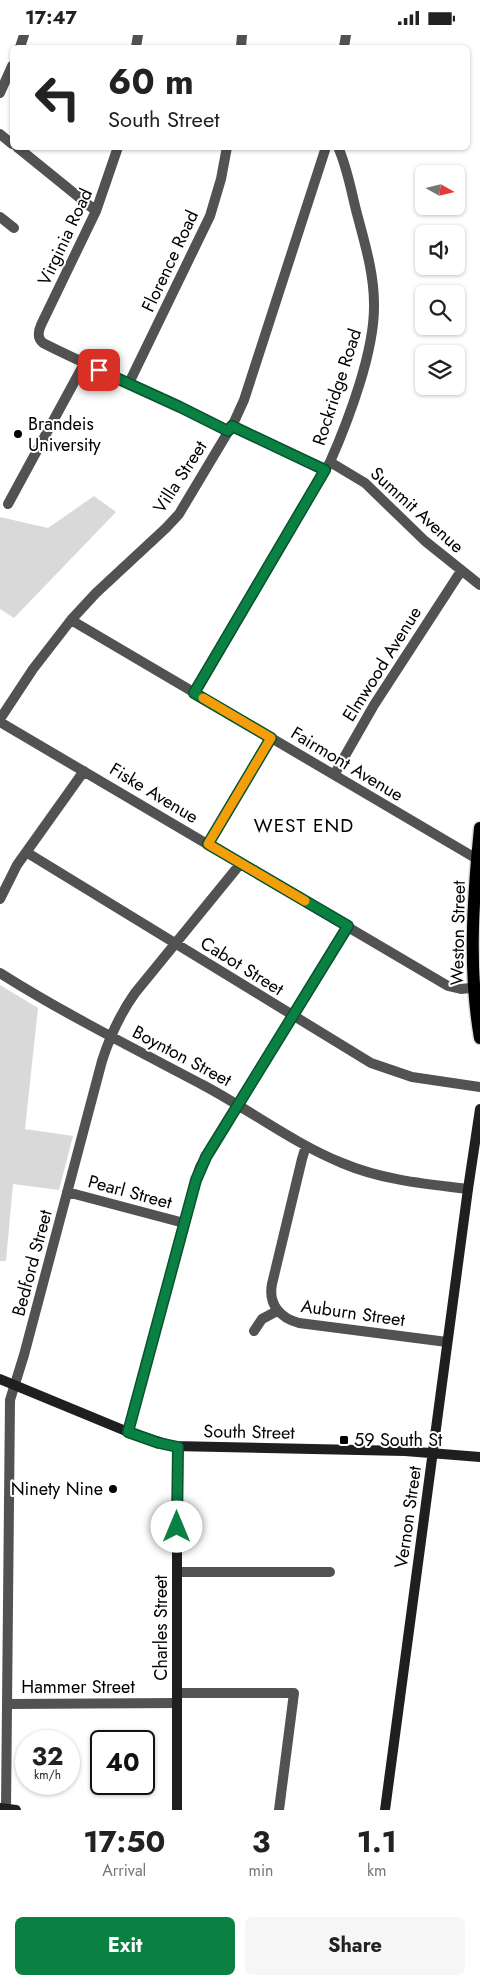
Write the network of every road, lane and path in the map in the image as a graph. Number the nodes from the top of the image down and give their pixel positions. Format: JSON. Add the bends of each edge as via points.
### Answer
{"nodes":[{"id":1,"x":10,"y":70,"type":"edge"},
{"id":2,"x":0,"y":93,"type":"edge"},
{"id":3,"x":0,"y":134,"type":"edge"},
{"id":4,"x":10,"y":142,"type":"edge"},
{"id":5,"x":21,"y":150,"type":"edge"},
{"id":6,"x":117,"y":150,"type":"edge"},
{"id":7,"x":226,"y":150,"type":"edge"},
{"id":8,"x":325,"y":150,"type":"edge"},
{"id":9,"x":339,"y":150,"type":"edge"},
{"id":10,"x":96,"y":211,"type":"junction"},
{"id":11,"x":0,"y":217,"type":"edge"},
{"id":12,"x":14,"y":228,"type":"dead end"},
{"id":13,"x":40,"y":339,"type":"joint"},
{"id":14,"x":84,"y":364,"type":"junction"},
{"id":15,"x":129,"y":383,"type":"junction"},
{"id":16,"x":230,"y":429,"type":"junction"},
{"id":17,"x":327,"y":466,"type":"junction"},
{"id":18,"x":8,"y":504,"type":"dead end"},
{"id":19,"x":461,"y":571,"type":"junction"},
{"id":20,"x":480,"y":585,"type":"edge"},
{"id":21,"x":71,"y":620,"type":"junction"},
{"id":22,"x":194,"y":693,"type":"junction"},
{"id":23,"x":0,"y":720,"type":"edge"},
{"id":24,"x":271,"y":738,"type":"junction"},
{"id":25,"x":84,"y":771,"type":"junction"},
{"id":26,"x":334,"y":775,"type":"junction"},
{"id":27,"x":480,"y":828,"type":"edge"},
{"id":28,"x":208,"y":844,"type":"junction"},
{"id":29,"x":26,"y":852,"type":"junction"},
{"id":30,"x":478,"y":859,"type":"junction"},
{"id":31,"x":241,"y":863,"type":"junction"},
{"id":32,"x":0,"y":899,"type":"edge"},
{"id":33,"x":348,"y":926,"type":"junction"},
{"id":34,"x":175,"y":944,"type":"junction"},
{"id":35,"x":0,"y":973,"type":"edge"},
{"id":36,"x":477,"y":988,"type":"edge"},
{"id":37,"x":292,"y":1017,"type":"junction"},
{"id":38,"x":110,"y":1036,"type":"junction"},
{"id":39,"x":480,"y":1038,"type":"edge"},
{"id":40,"x":480,"y":1087,"type":"edge"},
{"id":41,"x":238,"y":1105,"type":"junction"},
{"id":42,"x":480,"y":1109,"type":"edge"},
{"id":43,"x":306,"y":1146,"type":"junction"},
{"id":44,"x":468,"y":1189,"type":"junction"},
{"id":45,"x":67,"y":1192,"type":"junction"},
{"id":46,"x":184,"y":1223,"type":"junction"},
{"id":47,"x":277,"y":1311,"type":"junction"},
{"id":48,"x":254,"y":1331,"type":"dead end"},
{"id":49,"x":447,"y":1342,"type":"junction"},
{"id":50,"x":0,"y":1379,"type":"edge"},
{"id":51,"x":15,"y":1385,"type":"junction"},
{"id":52,"x":128,"y":1432,"type":"junction"},
{"id":53,"x":178,"y":1447,"type":"junction"},
{"id":54,"x":433,"y":1453,"type":"junction"},
{"id":55,"x":480,"y":1457,"type":"edge"},
{"id":56,"x":330,"y":1571,"type":"dead end"},
{"id":57,"x":177,"y":1572,"type":"junction"},
{"id":58,"x":4,"y":1583,"type":"edge"},
{"id":59,"x":177,"y":1698,"type":"junction"},
{"id":60,"x":8,"y":1703,"type":"junction"},
{"id":61,"x":7,"y":1809,"type":"edge"},
{"id":62,"x":177,"y":1810,"type":"edge"},
{"id":63,"x":280,"y":1810,"type":"edge"},
{"id":64,"x":385,"y":1810,"type":"edge"}],
"edges":[{"from":1,"to":2,"type":"street"},
{"from":3,"to":4,"type":"street"},
{"from":5,"to":10,"type":"street"},
{"from":6,"to":10,"type":"street","name":"Virginia Road"},
{"from":7,"to":15,"type":"street","name":"Florence Road","via":[[210,216]]},
{"from":8,"to":16,"type":"street","name":"Villa Street","via":[[244,400]]},
{"from":9,"to":17,"type":"street","name":"Rockridge Road","via":[[372,274],[374,321],[366,360],[346,423]]},
{"from":10,"to":13,"type":"street","name":"Virginia Road","via":[[41,325]]},
{"from":11,"to":12,"type":"street"},
{"from":13,"to":14,"type":"street","name":"Summit Avenue"},
{"from":14,"to":15,"type":"street","name":"Summit Avenue"},
{"from":14,"to":18,"type":"street"},
{"from":15,"to":16,"type":"street","name":"Summit Avenue"},
{"from":16,"to":17,"type":"street","name":"Summit Avenue"},
{"from":16,"to":21,"type":"street","name":"Villa Street","via":[[189,499],[172,521]]},
{"from":17,"to":19,"type":"street","name":"Summit Avenue","via":[[353,475],[371,488]]},
{"from":17,"to":22,"type":"street","name":"Rockridge Road"},
{"from":19,"to":20,"type":"street","name":"Summit Avenue"},
{"from":19,"to":26,"type":"street","name":"Elmwood Avenue","via":[[374,705]]},
{"from":21,"to":22,"type":"street","name":"Fairmont Avenue"},
{"from":21,"to":23,"type":"street","name":"Villa Street","via":[[33,669]]},
{"from":22,"to":24,"type":"street","name":"Fairmont Avenue"},
{"from":23,"to":25,"type":"street","name":"Fiske Avenue"},
{"from":24,"to":26,"type":"street","name":"Fairmont Avenue"},
{"from":24,"to":28,"type":"street"},
{"from":25,"to":28,"type":"street","name":"Fiske Avenue"},
{"from":25,"to":29,"type":"street"},
{"from":26,"to":30,"type":"street","name":"Fairmont Avenue"},
{"from":27,"to":30,"type":"main road","name":"Weston Street"},
{"from":28,"to":31,"type":"street","name":"Fiske Avenue"},
{"from":29,"to":32,"type":"street"},
{"from":29,"to":34,"type":"street","name":"Cabot Street"},
{"from":30,"to":36,"type":"main road","name":"Weston Street","via":[[474,923]]},
{"from":31,"to":33,"type":"street","name":"Fiske Avenue"},
{"from":31,"to":34,"type":"street","name":"Bedford Street"},
{"from":33,"to":36,"type":"street","name":"Fiske Avenue","via":[[451,988]]},
{"from":33,"to":37,"type":"street"},
{"from":34,"to":37,"type":"street","name":"Cabot Street"},
{"from":34,"to":38,"type":"street","name":"Bedford Street","via":[[131,999]]},
{"from":35,"to":38,"type":"street","name":"Boynton Street"},
{"from":36,"to":39,"type":"main road","name":"Weston Street"},
{"from":37,"to":40,"type":"street","name":"Cabot Street","via":[[384,1069]]},
{"from":37,"to":41,"type":"street"},
{"from":38,"to":41,"type":"street","name":"Boynton Street"},
{"from":38,"to":45,"type":"street","name":"Bedford Street"},
{"from":41,"to":43,"type":"street","name":"Boynton Street"},
{"from":41,"to":46,"type":"street","via":[[200,1167]]},
{"from":42,"to":44,"type":"street","name":"Vernon Street"},
{"from":43,"to":44,"type":"street","name":"Boynton Street","via":[[343,1164],[372,1173]]},
{"from":43,"to":47,"type":"street","name":"Auburn Street","via":[[271,1288]]},
{"from":44,"to":49,"type":"street","name":"Vernon Street"},
{"from":45,"to":46,"type":"street","name":"Pearl Street"},
{"from":45,"to":51,"type":"street","name":"Bedford Street"},
{"from":46,"to":52,"type":"street"},
{"from":47,"to":48,"type":"street","via":[[262,1319]]},
{"from":47,"to":49,"type":"street","name":"Auburn Street","via":[[286,1319],[299,1323]]},
{"from":49,"to":54,"type":"street","name":"Vernon Street"},
{"from":50,"to":51,"type":"street","name":"South Street"},
{"from":51,"to":52,"type":"street","name":"South Street"},
{"from":51,"to":58,"type":"street","name":"Bedford Street","via":[[9,1408]]},
{"from":52,"to":53,"type":"street","name":"South Street"},
{"from":53,"to":54,"type":"street","name":"South Street"},
{"from":53,"to":57,"type":"street","name":"Charles Street"},
{"from":54,"to":55,"type":"street","name":"South Street"},
{"from":54,"to":64,"type":"street","name":"Vernon Street"},
{"from":56,"to":57,"type":"street"},
{"from":57,"to":59,"type":"street","name":"Charles Street"},
{"from":58,"to":60,"type":"street","name":"Bedford Street"},
{"from":59,"to":60,"type":"street","name":"Hammer Street"},
{"from":59,"to":62,"type":"street","name":"Charles Street"},
{"from":59,"to":63,"type":"street","name":"Hammer Street","via":[[294,1693]]},
{"from":60,"to":61,"type":"street","name":"Bedford Street"}]}
